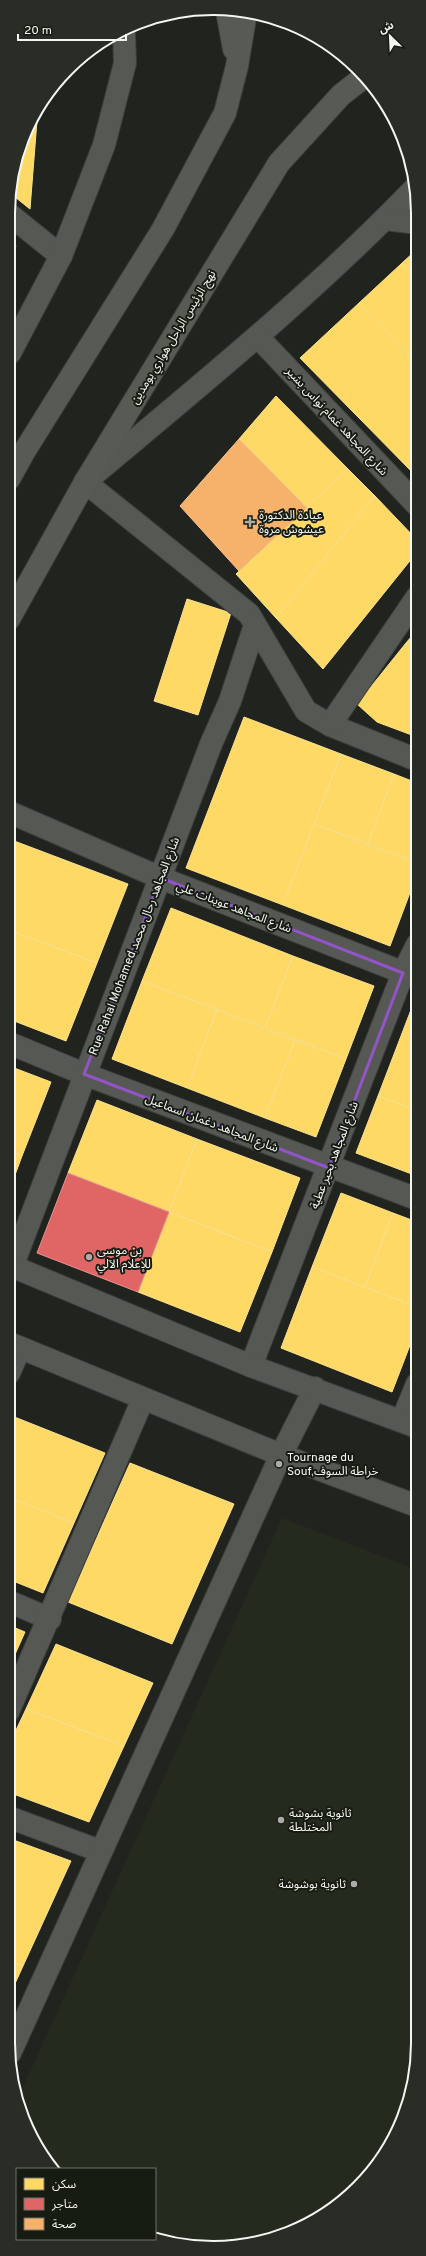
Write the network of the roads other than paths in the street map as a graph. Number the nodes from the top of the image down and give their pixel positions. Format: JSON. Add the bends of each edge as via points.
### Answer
{"nodes":[{"id":1,"x":228,"y":15,"type":"edge"},
{"id":2,"x":245,"y":18,"type":"edge"},
{"id":3,"x":124,"y":36,"type":"edge"},
{"id":4,"x":237,"y":66,"type":"junction"},
{"id":5,"x":360,"y":80,"type":"edge"},
{"id":6,"x":410,"y":193,"type":"edge"},
{"id":7,"x":15,"y":219,"type":"edge"},
{"id":8,"x":385,"y":219,"type":"junction"},
{"id":9,"x":411,"y":222,"type":"edge"},
{"id":10,"x":61,"y":256,"type":"junction"},
{"id":11,"x":258,"y":337,"type":"junction"},
{"id":12,"x":15,"y":343,"type":"edge"},
{"id":13,"x":15,"y":469,"type":"edge"},
{"id":14,"x":85,"y":482,"type":"junction"},
{"id":15,"x":411,"y":499,"type":"edge"},
{"id":16,"x":411,"y":606,"type":"edge"},
{"id":17,"x":15,"y":607,"type":"edge"},
{"id":18,"x":255,"y":625,"type":"junction"},
{"id":19,"x":330,"y":725,"type":"junction"},
{"id":20,"x":411,"y":758,"type":"edge"},
{"id":21,"x":15,"y":815,"type":"edge"},
{"id":22,"x":161,"y":878,"type":"junction"},
{"id":23,"x":410,"y":976,"type":"edge"},
{"id":24,"x":15,"y":1045,"type":"edge"},
{"id":25,"x":84,"y":1074,"type":"junction"},
{"id":26,"x":329,"y":1168,"type":"junction"},
{"id":27,"x":411,"y":1198,"type":"edge"},
{"id":28,"x":15,"y":1253,"type":"edge"},
{"id":29,"x":15,"y":1268,"type":"edge"},
{"id":30,"x":15,"y":1346,"type":"edge"},
{"id":31,"x":251,"y":1366,"type":"junction"},
{"id":32,"x":315,"y":1388,"type":"junction"},
{"id":33,"x":143,"y":1399,"type":"junction"},
{"id":34,"x":410,"y":1424,"type":"edge"},
{"id":35,"x":281,"y":1454,"type":"junction"},
{"id":36,"x":411,"y":1504,"type":"edge"},
{"id":37,"x":15,"y":1604,"type":"edge"},
{"id":38,"x":50,"y":1619,"type":"junction"},
{"id":39,"x":15,"y":1696,"type":"edge"},
{"id":40,"x":15,"y":1820,"type":"edge"},
{"id":41,"x":100,"y":1851,"type":"junction"},
{"id":42,"x":15,"y":2042,"type":"edge"}],
"edges":[{"from":1,"to":4,"type":"main road"},
{"from":2,"to":4,"type":"main road"},
{"from":3,"to":10,"type":"street","via":[[125,63],[104,145]]},
{"from":4,"to":13,"type":"main road","via":[[225,113],[163,229]]},
{"from":5,"to":14,"type":"main road","name":"نهج الرئيس الراحل هواري بومدين","via":[[341,95],[280,164]]},
{"from":6,"to":8,"type":"street"},
{"from":7,"to":10,"type":"street"},
{"from":8,"to":9,"type":"street"},
{"from":8,"to":11,"type":"street"},
{"from":10,"to":12,"type":"street"},
{"from":11,"to":14,"type":"street"},
{"from":11,"to":15,"type":"street","name":"شارع المجاهد غمام نواس بشير"},
{"from":14,"to":17,"type":"main road","name":"نهج الرئيس الراحل هواري بومدين"},
{"from":14,"to":18,"type":"street","via":[[249,614]]},
{"from":16,"to":19,"type":"street"},
{"from":18,"to":19,"type":"street","via":[[306,711]]},
{"from":18,"to":22,"type":"street","name":"Rue Rahal Mohamed,شارع المجاهد رحال محمد","via":[[230,701],[211,744]]},
{"from":19,"to":20,"type":"street"},
{"from":21,"to":22,"type":"street","name":"شارع المجاهد عوينات علي"},
{"from":22,"to":23,"type":"street","name":"شارع المجاهد عوينات علي"},
{"from":22,"to":25,"type":"street","name":"Rue Rahal Mohamed,شارع المجاهد رحال محمد"},
{"from":23,"to":26,"type":"street","name":"شارع المجاهد بحير عطية"},
{"from":24,"to":25,"type":"street","name":"شارع المجاهد دغمان اسماعيل"},
{"from":25,"to":26,"type":"street","name":"شارع المجاهد دغمان اسماعيل"},
{"from":25,"to":28,"type":"street","name":"Rue Rahal Mohamed,شارع المجاهد رحال محمد"},
{"from":26,"to":27,"type":"street","name":"شارع المجاهد دغمان اسماعيل"},
{"from":26,"to":31,"type":"street","name":"شارع المجاهد بحير عطية"},
{"from":29,"to":31,"type":"street"},
{"from":30,"to":33,"type":"street"},
{"from":31,"to":32,"type":"street"},
{"from":32,"to":34,"type":"street"},
{"from":32,"to":35,"type":"street"},
{"from":33,"to":35,"type":"street"},
{"from":33,"to":38,"type":"street"},
{"from":35,"to":36,"type":"street"},
{"from":35,"to":41,"type":"street"},
{"from":37,"to":38,"type":"street"},
{"from":38,"to":39,"type":"street"},
{"from":40,"to":41,"type":"street"},
{"from":41,"to":42,"type":"street"}]}
